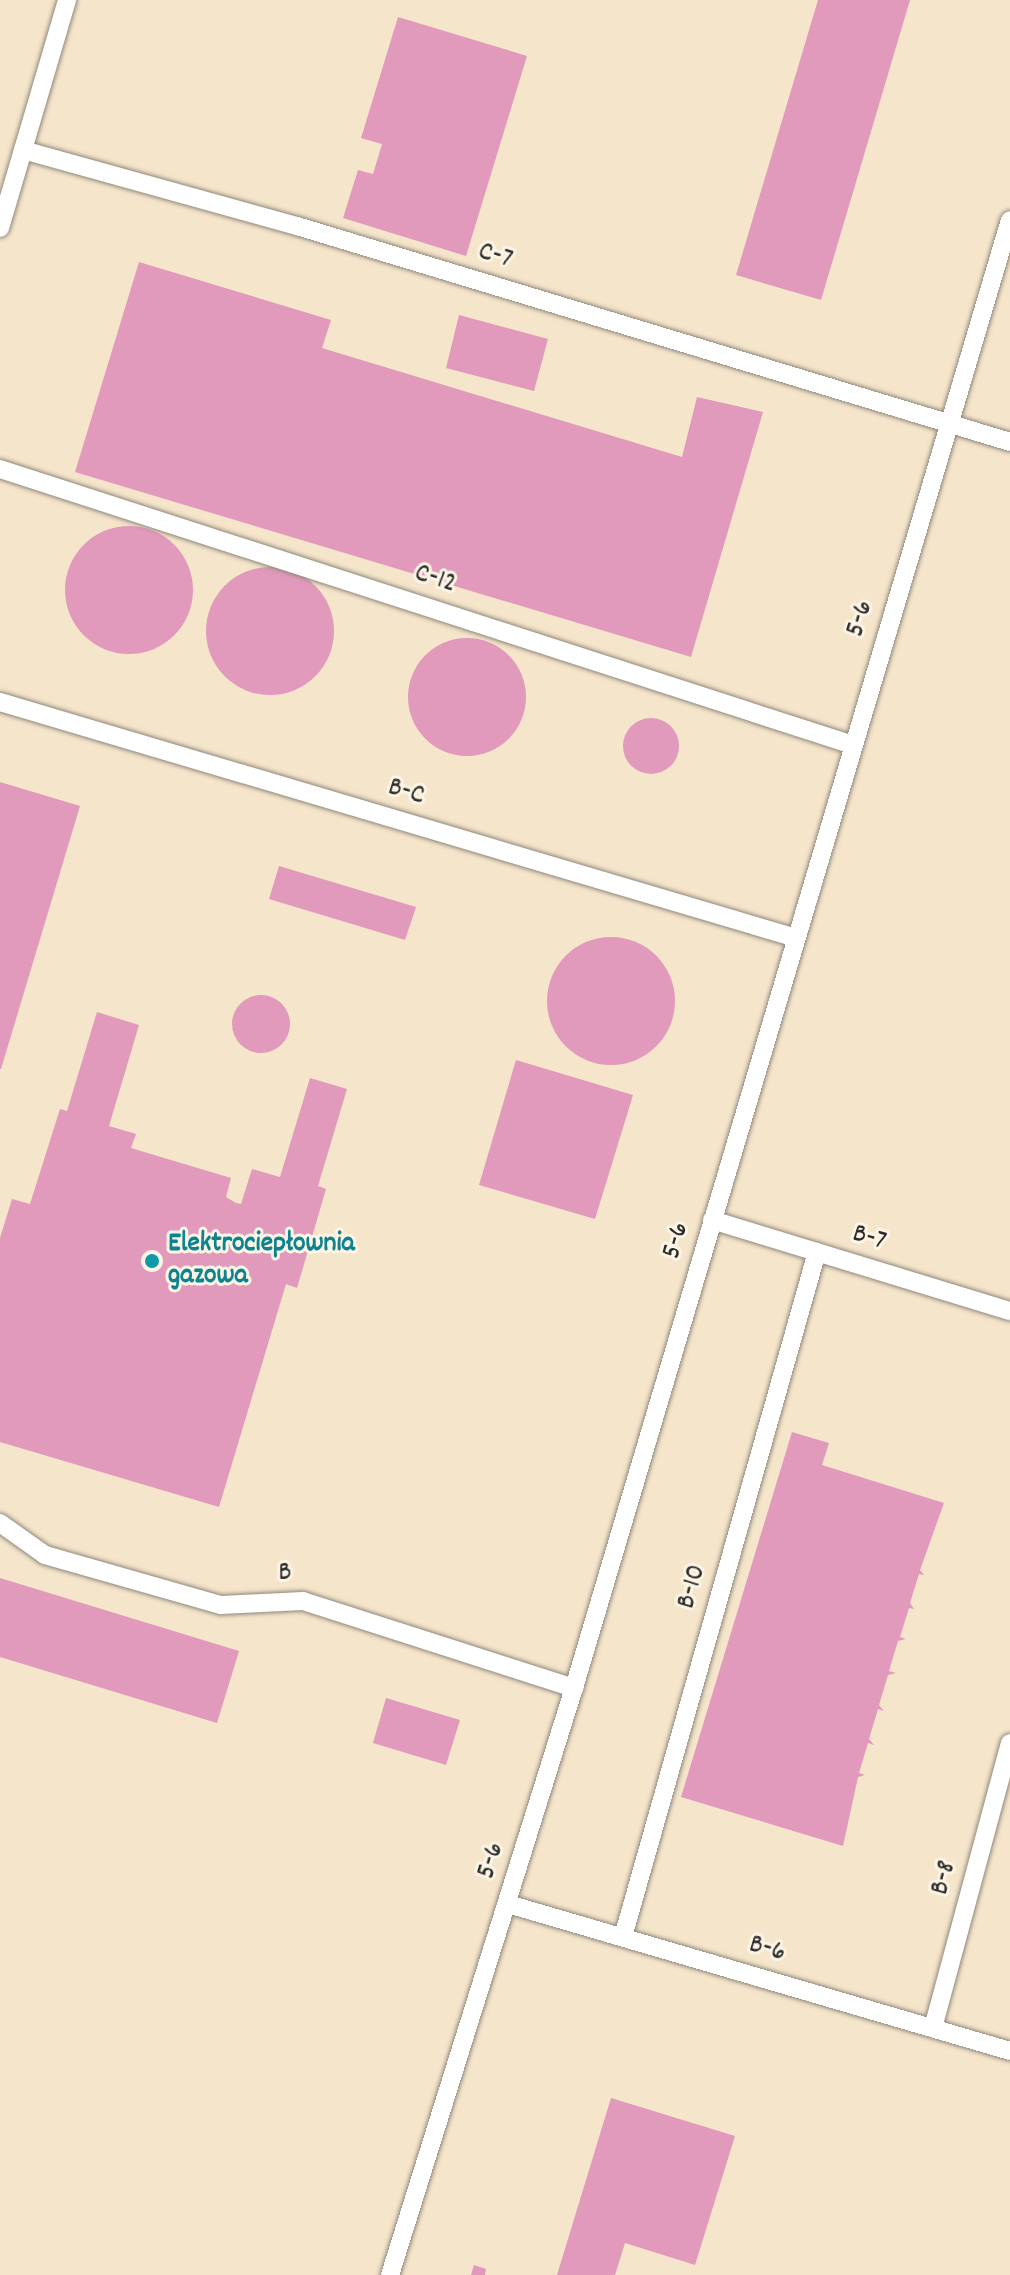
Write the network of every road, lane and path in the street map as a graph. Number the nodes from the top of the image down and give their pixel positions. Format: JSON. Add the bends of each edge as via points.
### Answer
{"nodes":[{"id":1,"x":67,"y":0,"type":"edge"},
{"id":2,"x":23,"y":150,"type":"junction"},
{"id":3,"x":1010,"y":220,"type":"edge"},
{"id":4,"x":0,"y":228,"type":"edge"},
{"id":5,"x":949,"y":424,"type":"junction"},
{"id":6,"x":1010,"y":442,"type":"edge"},
{"id":7,"x":0,"y":469,"type":"edge"},
{"id":8,"x":0,"y":702,"type":"edge"},
{"id":9,"x":853,"y":745,"type":"junction"},
{"id":10,"x":796,"y":938,"type":"junction"},
{"id":11,"x":712,"y":1220,"type":"junction"},
{"id":12,"x":817,"y":1252,"type":"junction"},
{"id":13,"x":1010,"y":1311,"type":"edge"},
{"id":14,"x":0,"y":1523,"type":"edge"},
{"id":15,"x":574,"y":1688,"type":"junction"},
{"id":16,"x":1009,"y":1749,"type":"edge"},
{"id":17,"x":508,"y":1904,"type":"junction"},
{"id":18,"x":623,"y":1937,"type":"junction"},
{"id":19,"x":933,"y":2028,"type":"junction"},
{"id":20,"x":1010,"y":2051,"type":"edge"},
{"id":21,"x":390,"y":2275,"type":"edge"}],
"edges":[{"from":1,"to":2,"type":"lane"},
{"from":2,"to":4,"type":"lane"},
{"from":2,"to":5,"type":"lane","name":"C-7","via":[[297,226]]},
{"from":3,"to":5,"type":"lane","name":"5-6"},
{"from":5,"to":6,"type":"lane","name":"C-7"},
{"from":5,"to":9,"type":"lane","name":"5-6"},
{"from":7,"to":9,"type":"lane","name":"C-12"},
{"from":8,"to":10,"type":"lane","name":"B-C"},
{"from":9,"to":10,"type":"lane","name":"5-6"},
{"from":10,"to":11,"type":"lane","name":"5-6"},
{"from":11,"to":12,"type":"lane","name":"B-7"},
{"from":11,"to":15,"type":"lane","name":"5-6"},
{"from":12,"to":13,"type":"lane","name":"B-7"},
{"from":12,"to":18,"type":"lane","name":"B-10"},
{"from":14,"to":15,"type":"lane","name":"B","via":[[45,1555],[221,1605],[303,1601]]},
{"from":15,"to":17,"type":"lane","name":"5-6"},
{"from":16,"to":19,"type":"lane","name":"B-8"},
{"from":17,"to":18,"type":"lane","name":"B-6"},
{"from":17,"to":21,"type":"lane","name":"5-6"},
{"from":18,"to":19,"type":"lane","name":"B-6"},
{"from":19,"to":20,"type":"lane","name":"B-6"}]}
